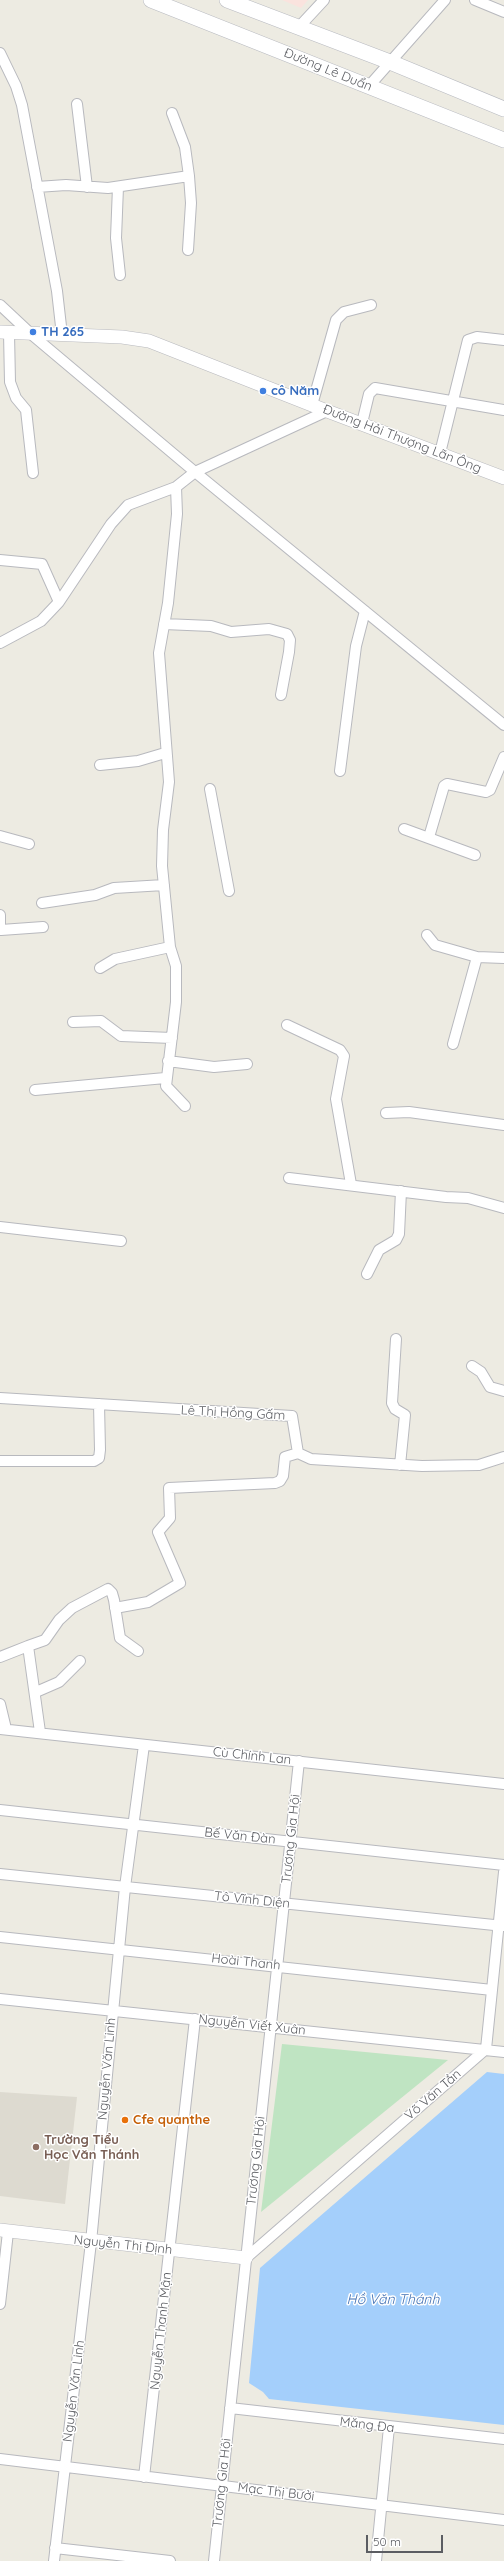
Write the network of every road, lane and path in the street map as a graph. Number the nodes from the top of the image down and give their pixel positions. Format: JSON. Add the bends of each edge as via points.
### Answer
{"nodes":[{"id":1,"x":151,"y":0,"type":"edge"},
{"id":2,"x":227,"y":0,"type":"edge"},
{"id":3,"x":324,"y":0,"type":"edge"},
{"id":4,"x":445,"y":0,"type":"edge"},
{"id":5,"x":475,"y":0,"type":"edge"},
{"id":6,"x":504,"y":12,"type":"edge"},
{"id":7,"x":298,"y":28,"type":"junction"},
{"id":8,"x":0,"y":53,"type":"edge"},
{"id":9,"x":390,"y":62,"type":"junction"},
{"id":10,"x":369,"y":86,"type":"junction"},
{"id":11,"x":77,"y":104,"type":"dead end"},
{"id":12,"x":504,"y":109,"type":"edge"},
{"id":13,"x":172,"y":114,"type":"dead end"},
{"id":14,"x":504,"y":140,"type":"edge"},
{"id":15,"x":189,"y":176,"type":"junction"},
{"id":16,"x":37,"y":187,"type":"junction"},
{"id":17,"x":87,"y":187,"type":"junction"},
{"id":18,"x":118,"y":187,"type":"junction"},
{"id":19,"x":188,"y":250,"type":"dead end"},
{"id":20,"x":120,"y":275,"type":"dead end"},
{"id":21,"x":0,"y":305,"type":"edge"},
{"id":22,"x":371,"y":305,"type":"dead end"},
{"id":23,"x":5,"y":333,"type":"edge"},
{"id":24,"x":31,"y":334,"type":"junction"},
{"id":25,"x":62,"y":335,"type":"junction"},
{"id":26,"x":504,"y":340,"type":"edge"},
{"id":27,"x":453,"y":402,"type":"junction"},
{"id":28,"x":312,"y":405,"type":"junction"},
{"id":29,"x":504,"y":410,"type":"edge"},
{"id":30,"x":327,"y":411,"type":"junction"},
{"id":31,"x":362,"y":423,"type":"junction"},
{"id":32,"x":440,"y":453,"type":"junction"},
{"id":33,"x":195,"y":472,"type":"junction"},
{"id":34,"x":34,"y":473,"type":"dead end"},
{"id":35,"x":504,"y":478,"type":"edge"},
{"id":36,"x":176,"y":487,"type":"junction"},
{"id":37,"x":0,"y":560,"type":"edge"},
{"id":38,"x":58,"y":602,"type":"junction"},
{"id":39,"x":365,"y":611,"type":"junction"},
{"id":40,"x":164,"y":624,"type":"junction"},
{"id":41,"x":0,"y":643,"type":"edge"},
{"id":42,"x":281,"y":695,"type":"dead end"},
{"id":43,"x":504,"y":725,"type":"edge"},
{"id":44,"x":165,"y":752,"type":"junction"},
{"id":45,"x":504,"y":757,"type":"edge"},
{"id":46,"x":100,"y":765,"type":"dead end"},
{"id":47,"x":340,"y":771,"type":"dead end"},
{"id":48,"x":210,"y":789,"type":"dead end"},
{"id":49,"x":404,"y":829,"type":"dead end"},
{"id":50,"x":0,"y":836,"type":"edge"},
{"id":51,"x":429,"y":837,"type":"junction"},
{"id":52,"x":29,"y":844,"type":"dead end"},
{"id":53,"x":475,"y":855,"type":"dead end"},
{"id":54,"x":164,"y":885,"type":"junction"},
{"id":55,"x":229,"y":891,"type":"dead end"},
{"id":56,"x":42,"y":903,"type":"dead end"},
{"id":57,"x":0,"y":915,"type":"edge"},
{"id":58,"x":43,"y":927,"type":"dead end"},
{"id":59,"x":0,"y":930,"type":"edge"},
{"id":60,"x":427,"y":935,"type":"dead end"},
{"id":61,"x":170,"y":947,"type":"junction"},
{"id":62,"x":477,"y":956,"type":"junction"},
{"id":63,"x":504,"y":958,"type":"edge"},
{"id":64,"x":100,"y":968,"type":"dead end"},
{"id":65,"x":73,"y":1022,"type":"dead end"},
{"id":66,"x":287,"y":1025,"type":"dead end"},
{"id":67,"x":172,"y":1038,"type":"junction"},
{"id":68,"x":452,"y":1044,"type":"dead end"},
{"id":69,"x":168,"y":1061,"type":"junction"},
{"id":70,"x":247,"y":1064,"type":"dead end"},
{"id":71,"x":165,"y":1078,"type":"junction"},
{"id":72,"x":35,"y":1090,"type":"dead end"},
{"id":73,"x":185,"y":1106,"type":"dead end"},
{"id":74,"x":386,"y":1113,"type":"dead end"},
{"id":75,"x":504,"y":1125,"type":"edge"},
{"id":76,"x":290,"y":1178,"type":"dead end"},
{"id":77,"x":351,"y":1184,"type":"junction"},
{"id":78,"x":401,"y":1191,"type":"junction"},
{"id":79,"x":504,"y":1208,"type":"edge"},
{"id":80,"x":0,"y":1227,"type":"edge"},
{"id":81,"x":121,"y":1241,"type":"dead end"},
{"id":82,"x":367,"y":1274,"type":"dead end"},
{"id":83,"x":396,"y":1339,"type":"dead end"},
{"id":84,"x":472,"y":1366,"type":"dead end"},
{"id":85,"x":504,"y":1391,"type":"edge"},
{"id":86,"x":0,"y":1398,"type":"edge"},
{"id":87,"x":99,"y":1404,"type":"junction"},
{"id":88,"x":298,"y":1453,"type":"junction"},
{"id":89,"x":504,"y":1457,"type":"edge"},
{"id":90,"x":0,"y":1461,"type":"edge"},
{"id":91,"x":400,"y":1465,"type":"junction"},
{"id":92,"x":115,"y":1608,"type":"junction"},
{"id":93,"x":28,"y":1646,"type":"junction"},
{"id":94,"x":138,"y":1651,"type":"dead end"},
{"id":95,"x":0,"y":1657,"type":"edge"},
{"id":96,"x":80,"y":1661,"type":"dead end"},
{"id":97,"x":36,"y":1692,"type":"junction"},
{"id":98,"x":0,"y":1704,"type":"edge"},
{"id":99,"x":3,"y":1729,"type":"edge"},
{"id":100,"x":40,"y":1732,"type":"junction"},
{"id":101,"x":144,"y":1745,"type":"junction"},
{"id":102,"x":299,"y":1761,"type":"junction"},
{"id":103,"x":504,"y":1784,"type":"edge"},
{"id":104,"x":0,"y":1810,"type":"edge"},
{"id":105,"x":132,"y":1825,"type":"junction"},
{"id":106,"x":291,"y":1842,"type":"junction"},
{"id":107,"x":504,"y":1865,"type":"edge"},
{"id":108,"x":504,"y":1872,"type":"edge"},
{"id":109,"x":0,"y":1874,"type":"edge"},
{"id":110,"x":125,"y":1887,"type":"junction"},
{"id":111,"x":284,"y":1904,"type":"junction"},
{"id":112,"x":501,"y":1926,"type":"edge"},
{"id":113,"x":0,"y":1937,"type":"edge"},
{"id":114,"x":119,"y":1948,"type":"junction"},
{"id":115,"x":277,"y":1965,"type":"junction"},
{"id":116,"x":492,"y":1990,"type":"junction"},
{"id":117,"x":0,"y":1999,"type":"edge"},
{"id":118,"x":113,"y":2009,"type":"junction"},
{"id":119,"x":195,"y":2019,"type":"junction"},
{"id":120,"x":270,"y":2028,"type":"junction"},
{"id":121,"x":486,"y":2049,"type":"junction"},
{"id":122,"x":504,"y":2052,"type":"edge"},
{"id":123,"x":4,"y":2231,"type":"edge"},
{"id":124,"x":91,"y":2242,"type":"junction"},
{"id":125,"x":170,"y":2250,"type":"junction"},
{"id":126,"x":246,"y":2258,"type":"junction"},
{"id":127,"x":0,"y":2304,"type":"edge"},
{"id":128,"x":230,"y":2408,"type":"junction"},
{"id":129,"x":388,"y":2427,"type":"junction"},
{"id":130,"x":504,"y":2439,"type":"edge"},
{"id":131,"x":0,"y":2459,"type":"edge"},
{"id":132,"x":65,"y":2467,"type":"junction"},
{"id":133,"x":144,"y":2476,"type":"junction"},
{"id":134,"x":221,"y":2486,"type":"junction"},
{"id":135,"x":381,"y":2505,"type":"junction"},
{"id":136,"x":504,"y":2520,"type":"edge"},
{"id":137,"x":55,"y":2548,"type":"junction"},
{"id":138,"x":54,"y":2561,"type":"edge"},
{"id":139,"x":170,"y":2561,"type":"edge"},
{"id":140,"x":214,"y":2561,"type":"edge"},
{"id":141,"x":376,"y":2561,"type":"edge"}],
"edges":[{"from":1,"to":10,"type":"main road","name":"Đường Lê Duẩn"},
{"from":2,"to":7,"type":"main road"},
{"from":3,"to":7,"type":"street"},
{"from":4,"to":9,"type":"street"},
{"from":5,"to":6,"type":"street"},
{"from":7,"to":9,"type":"main road"},
{"from":8,"to":16,"type":"street","via":[[22,105]]},
{"from":9,"to":10,"type":"street"},
{"from":9,"to":12,"type":"main road"},
{"from":10,"to":14,"type":"main road","name":"Đường Lê Duẩn"},
{"from":11,"to":17,"type":"street"},
{"from":13,"to":15,"type":"street","via":[[184,147]]},
{"from":15,"to":18,"type":"street"},
{"from":15,"to":19,"type":"street","via":[[191,203]]},
{"from":16,"to":17,"type":"street"},
{"from":16,"to":25,"type":"street","via":[[57,291]]},
{"from":17,"to":18,"type":"street"},
{"from":18,"to":20,"type":"street","via":[[116,238]]},
{"from":21,"to":24,"type":"street"},
{"from":22,"to":28,"type":"street","via":[[344,312],[336,320]]},
{"from":23,"to":24,"type":"street","name":"Đường Hải Thượng Lãn Ông"},
{"from":23,"to":34,"type":"street","via":[[10,382],[16,398],[26,410]]},
{"from":24,"to":25,"type":"street","name":"Đường Hải Thượng Lãn Ông"},
{"from":24,"to":33,"type":"street"},
{"from":25,"to":28,"type":"street","name":"Đường Hải Thượng Lãn Ông","via":[[149,340]]},
{"from":26,"to":27,"type":"street","via":[[477,337],[468,340]]},
{"from":27,"to":29,"type":"street"},
{"from":27,"to":31,"type":"street","via":[[375,388],[369,394]]},
{"from":27,"to":32,"type":"street"},
{"from":28,"to":30,"type":"street","name":"Đường Hải Thượng Lãn Ông"},
{"from":30,"to":31,"type":"street","name":"Đường Hải Thượng Lãn Ông"},
{"from":30,"to":33,"type":"street"},
{"from":31,"to":32,"type":"street","name":"Đường Hải Thượng Lãn Ông"},
{"from":32,"to":35,"type":"street","name":"Đường Hải Thượng Lãn Ông"},
{"from":33,"to":36,"type":"street"},
{"from":33,"to":39,"type":"street"},
{"from":36,"to":38,"type":"street","via":[[133,503],[122,510]]},
{"from":36,"to":40,"type":"street","via":[[177,514]]},
{"from":37,"to":38,"type":"street","via":[[42,564]]},
{"from":38,"to":41,"type":"street","via":[[41,621]]},
{"from":39,"to":43,"type":"street"},
{"from":39,"to":47,"type":"street","via":[[356,646]]},
{"from":40,"to":42,"type":"street","via":[[211,626],[231,632],[269,629],[287,634],[290,640],[289,652]]},
{"from":40,"to":44,"type":"street","via":[[159,653]]},
{"from":44,"to":46,"type":"street","via":[[138,761]]},
{"from":44,"to":54,"type":"street","via":[[169,786],[162,847]]},
{"from":45,"to":51,"type":"street","via":[[490,790],[486,792],[447,784],[444,786]]},
{"from":48,"to":55,"type":"street"},
{"from":49,"to":51,"type":"street"},
{"from":50,"to":52,"type":"street"},
{"from":51,"to":53,"type":"street"},
{"from":54,"to":56,"type":"street","via":[[114,888],[95,895]]},
{"from":54,"to":61,"type":"street"},
{"from":57,"to":59,"type":"street"},
{"from":58,"to":59,"type":"street"},
{"from":60,"to":62,"type":"street","via":[[435,945]]},
{"from":61,"to":64,"type":"street","via":[[115,959]]},
{"from":61,"to":67,"type":"street","via":[[176,966]]},
{"from":62,"to":63,"type":"street"},
{"from":62,"to":68,"type":"street"},
{"from":65,"to":67,"type":"street","via":[[102,1021],[121,1036]]},
{"from":66,"to":77,"type":"street","via":[[340,1050],[344,1056],[336,1099]]},
{"from":67,"to":69,"type":"street"},
{"from":69,"to":70,"type":"street","via":[[204,1067]]},
{"from":69,"to":71,"type":"street"},
{"from":71,"to":72,"type":"street"},
{"from":71,"to":73,"type":"street","via":[[166,1086]]},
{"from":74,"to":75,"type":"street","via":[[409,1112]]},
{"from":76,"to":77,"type":"street"},
{"from":77,"to":78,"type":"street"},
{"from":78,"to":79,"type":"street","via":[[468,1198]]},
{"from":78,"to":82,"type":"street","via":[[399,1234],[396,1240],[379,1250]]},
{"from":80,"to":81,"type":"street"},
{"from":83,"to":91,"type":"street","via":[[392,1403],[395,1409],[405,1415]]},
{"from":84,"to":85,"type":"street","via":[[481,1372],[490,1387]]},
{"from":86,"to":87,"type":"street","name":"Lê Thị Hồng Gấm"},
{"from":87,"to":88,"type":"street","name":"Lê Thị Hồng Gấm","via":[[292,1416]]},
{"from":87,"to":90,"type":"street","via":[[100,1450],[99,1458],[94,1461]]},
{"from":88,"to":91,"type":"street","via":[[311,1459]]},
{"from":88,"to":92,"type":"street","via":[[285,1458],[283,1476],[275,1483],[169,1488],[170,1518],[158,1532],[180,1584],[148,1602]]},
{"from":89,"to":91,"type":"street","via":[[478,1465]]},
{"from":92,"to":93,"type":"street","via":[[112,1593],[108,1590],[100,1592],[64,1615],[44,1640]]},
{"from":92,"to":94,"type":"street","via":[[120,1638]]},
{"from":93,"to":95,"type":"street"},
{"from":93,"to":97,"type":"street"},
{"from":96,"to":97,"type":"street","via":[[59,1682]]},
{"from":97,"to":100,"type":"street"},
{"from":98,"to":99,"type":"street"},
{"from":99,"to":100,"type":"street","name":"Cù Chính Lan"},
{"from":100,"to":101,"type":"street","name":"Cù Chính Lan"},
{"from":101,"to":102,"type":"street","name":"Cù Chính Lan"},
{"from":101,"to":105,"type":"street","name":"Nguyễn Văn Linh"},
{"from":102,"to":103,"type":"street","name":"Cù Chính Lan"},
{"from":102,"to":106,"type":"street","name":"Trương Gia Hội"},
{"from":104,"to":105,"type":"street","name":"Bế Văn Đàn"},
{"from":105,"to":106,"type":"street","name":"Bế Văn Đàn"},
{"from":105,"to":110,"type":"street","name":"Nguyễn Văn Linh"},
{"from":106,"to":107,"type":"street","name":"Bế Văn Đàn"},
{"from":106,"to":111,"type":"street","name":"Trương Gia Hội"},
{"from":108,"to":112,"type":"street"},
{"from":109,"to":110,"type":"street","name":"Tô Vĩnh Diện"},
{"from":110,"to":111,"type":"street","name":"Tô Vĩnh Diện"},
{"from":110,"to":114,"type":"street","name":"Nguyễn Văn Linh"},
{"from":111,"to":112,"type":"street","name":"Tô Vĩnh Diện"},
{"from":111,"to":115,"type":"street","name":"Trương Gia Hội"},
{"from":112,"to":116,"type":"street"},
{"from":113,"to":114,"type":"street","name":"Hoài Thanh"},
{"from":114,"to":115,"type":"street","name":"Hoài Thanh"},
{"from":114,"to":118,"type":"street","name":"Nguyễn Văn Linh"},
{"from":115,"to":116,"type":"street","name":"Hoài Thanh"},
{"from":115,"to":120,"type":"street","name":"Trương Gia Hội"},
{"from":116,"to":121,"type":"street"},
{"from":117,"to":118,"type":"street","name":"Nguyễn Viết Xuân"},
{"from":118,"to":119,"type":"street","name":"Nguyễn Viết Xuân"},
{"from":118,"to":124,"type":"street","name":"Nguyễn Văn Linh"},
{"from":119,"to":120,"type":"street","name":"Nguyễn Viết Xuân"},
{"from":119,"to":125,"type":"street","name":"Nguyễn Thanh Mận"},
{"from":120,"to":121,"type":"street","name":"Nguyễn Viết Xuân"},
{"from":120,"to":126,"type":"street","name":"Trương Gia Hội"},
{"from":121,"to":122,"type":"street","name":"Nguyễn Viết Xuân"},
{"from":121,"to":126,"type":"street","name":"Võ Văn Tần"},
{"from":123,"to":124,"type":"street","name":"Nguyễn Thị Định"},
{"from":123,"to":127,"type":"street"},
{"from":124,"to":125,"type":"street","name":"Nguyễn Thị Định"},
{"from":124,"to":132,"type":"street","name":"Nguyễn Văn Linh"},
{"from":125,"to":126,"type":"street","name":"Nguyễn Thị Định"},
{"from":125,"to":133,"type":"street","name":"Nguyễn Thanh Mận"},
{"from":126,"to":128,"type":"street","name":"Trương Gia Hội"},
{"from":128,"to":129,"type":"street","name":"Măng Đa"},
{"from":128,"to":134,"type":"street","name":"Trương Gia Hội"},
{"from":129,"to":130,"type":"street","name":"Măng Đa"},
{"from":129,"to":135,"type":"street"},
{"from":131,"to":132,"type":"street","name":"Mạc Thị Bưởi"},
{"from":132,"to":133,"type":"street","name":"Mạc Thị Bưởi"},
{"from":132,"to":137,"type":"street","name":"Nguyễn Văn Linh"},
{"from":133,"to":134,"type":"street","name":"Mạc Thị Bưởi"},
{"from":134,"to":135,"type":"street","name":"Mạc Thị Bưởi"},
{"from":134,"to":140,"type":"street","name":"Trương Gia Hội"},
{"from":135,"to":136,"type":"street","name":"Mạc Thị Bưởi"},
{"from":135,"to":141,"type":"street"},
{"from":137,"to":138,"type":"street","name":"Nguyễn Văn Linh"},
{"from":137,"to":139,"type":"street"}]}
